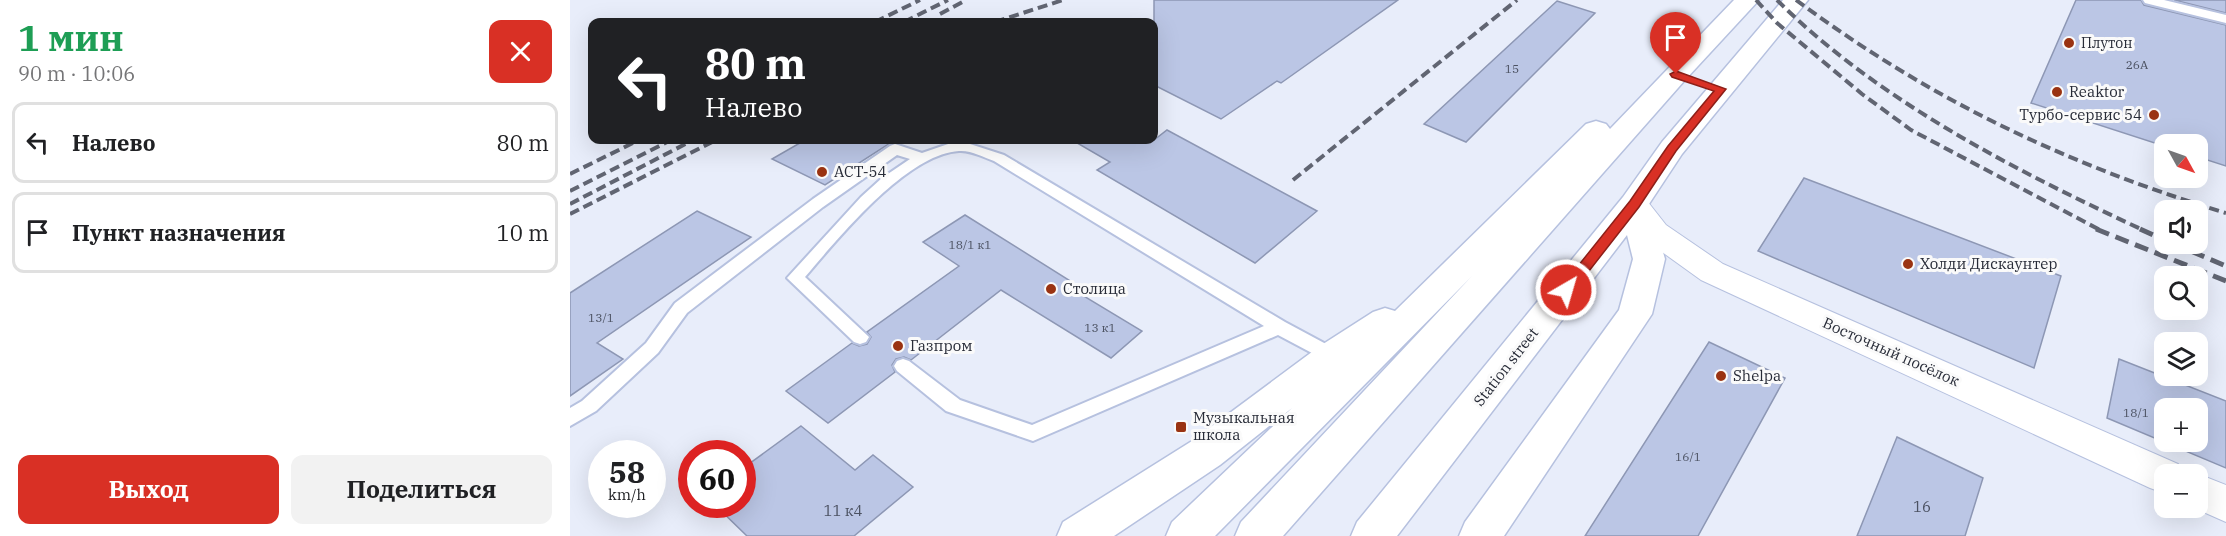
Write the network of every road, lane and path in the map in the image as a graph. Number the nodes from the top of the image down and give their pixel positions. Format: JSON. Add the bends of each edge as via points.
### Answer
{"nodes":[{"id":1,"x":1746,"y":0,"type":"edge"},
{"id":2,"x":1796,"y":0,"type":"edge"},
{"id":3,"x":2150,"y":0,"type":"edge"},
{"id":4,"x":2226,"y":19,"type":"edge"},
{"id":5,"x":1676,"y":74,"type":"junction"},
{"id":6,"x":1721,"y":89,"type":"junction"},
{"id":7,"x":921,"y":158,"type":"junction"},
{"id":8,"x":1634,"y":204,"type":"junction"},
{"id":9,"x":1458,"y":270,"type":"junction"},
{"id":10,"x":1279,"y":327,"type":"junction"},
{"id":11,"x":860,"y":337,"type":"dead end"},
{"id":12,"x":1333,"y":356,"type":"junction"},
{"id":13,"x":903,"y":366,"type":"dead end"},
{"id":14,"x":570,"y":418,"type":"edge"},
{"id":15,"x":2154,"y":471,"type":"edge"},
{"id":16,"x":2208,"y":496,"type":"edge"},
{"id":17,"x":2226,"y":504,"type":"edge"},
{"id":18,"x":1078,"y":536,"type":"edge"},
{"id":19,"x":1187,"y":536,"type":"edge"},
{"id":20,"x":1256,"y":536,"type":"edge"},
{"id":21,"x":1372,"y":536,"type":"edge"},
{"id":22,"x":1480,"y":536,"type":"edge"}],
"edges":[{"from":1,"to":5,"type":"main road"},
{"from":2,"to":6,"type":"main road","name":"Station street"},
{"from":3,"to":4,"type":"lane"},
{"from":5,"to":6,"type":"main road"},
{"from":5,"to":9,"type":"main road","via":[[1614,112]]},
{"from":5,"to":20,"type":"main road"},
{"from":6,"to":8,"type":"main road","name":"Station street","via":[[1672,148]]},
{"from":7,"to":10,"type":"lane","via":[[957,146],[999,158]]},
{"from":7,"to":11,"type":"lane","via":[[865,200],[795,278]]},
{"from":7,"to":14,"type":"lane","via":[[895,150],[818,203],[681,308],[652,348],[589,406]]},
{"from":8,"to":15,"type":"street","name":"Восточный посёлок","via":[[1656,232],[1712,272]]},
{"from":8,"to":21,"type":"main road","name":"Station street"},
{"from":8,"to":22,"type":"main road","via":[[1649,259],[1635,314]]},
{"from":9,"to":12,"type":"main road"},
{"from":9,"to":19,"type":"main road"},
{"from":10,"to":12,"type":"lane"},
{"from":10,"to":13,"type":"lane","via":[[1033,433],[954,406]]},
{"from":12,"to":18,"type":"main road","via":[[1206,453]]},
{"from":16,"to":17,"type":"street"}]}
